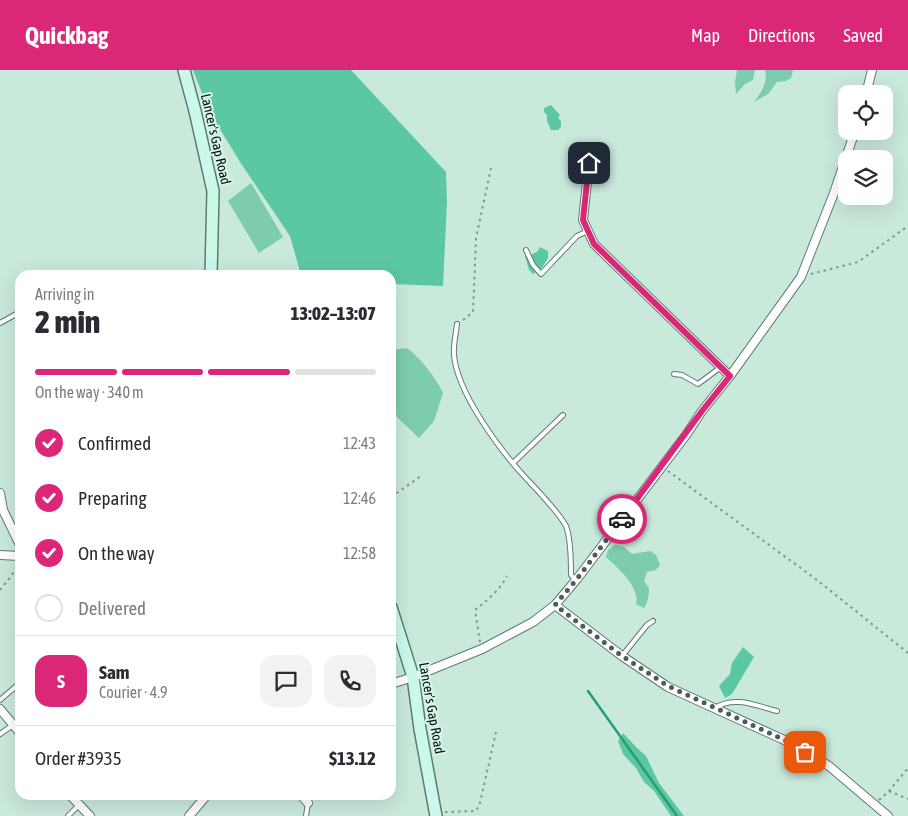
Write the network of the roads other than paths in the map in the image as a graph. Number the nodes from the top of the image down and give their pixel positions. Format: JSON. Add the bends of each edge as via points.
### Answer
{"nodes":[{"id":1,"x":184,"y":70,"type":"edge"},
{"id":2,"x":872,"y":70,"type":"edge"},
{"id":3,"x":868,"y":85,"type":"edge"},
{"id":4,"x":852,"y":140,"type":"edge"},
{"id":5,"x":589,"y":163,"type":"dead end"},
{"id":6,"x":588,"y":232,"type":"junction"},
{"id":7,"x":526,"y":250,"type":"dead end"},
{"id":8,"x":211,"y":270,"type":"edge"},
{"id":9,"x":15,"y":315,"type":"edge"},
{"id":10,"x":0,"y":323,"type":"edge"},
{"id":11,"x":457,"y":324,"type":"road end"},
{"id":12,"x":721,"y":367,"type":"junction"},
{"id":13,"x":674,"y":374,"type":"dead end"},
{"id":14,"x":730,"y":376,"type":"junction"},
{"id":15,"x":563,"y":415,"type":"dead end"},
{"id":16,"x":513,"y":463,"type":"junction"},
{"id":17,"x":0,"y":493,"type":"edge"},
{"id":18,"x":15,"y":535,"type":"edge"},
{"id":19,"x":0,"y":555,"type":"edge"},
{"id":20,"x":15,"y":557,"type":"edge"},
{"id":21,"x":576,"y":581,"type":"junction"},
{"id":22,"x":555,"y":605,"type":"junction"},
{"id":23,"x":653,"y":621,"type":"dead end"},
{"id":24,"x":396,"y":623,"type":"edge"},
{"id":25,"x":622,"y":656,"type":"junction"},
{"id":26,"x":413,"y":678,"type":"junction"},
{"id":27,"x":396,"y":683,"type":"edge"},
{"id":28,"x":15,"y":687,"type":"edge"},
{"id":29,"x":0,"y":700,"type":"edge"},
{"id":30,"x":0,"y":709,"type":"edge"},
{"id":31,"x":713,"y":709,"type":"junction"},
{"id":32,"x":777,"y":712,"type":"dead end"},
{"id":33,"x":13,"y":725,"type":"junction"},
{"id":34,"x":15,"y":727,"type":"edge"},
{"id":35,"x":0,"y":734,"type":"edge"},
{"id":36,"x":74,"y":800,"type":"edge"},
{"id":37,"x":203,"y":800,"type":"edge"},
{"id":38,"x":306,"y":800,"type":"edge"},
{"id":39,"x":308,"y":803,"type":"joint"},
{"id":40,"x":79,"y":805,"type":"junction"},
{"id":41,"x":435,"y":814,"type":"edge"},
{"id":42,"x":68,"y":816,"type":"edge"},
{"id":43,"x":90,"y":816,"type":"edge"},
{"id":44,"x":189,"y":816,"type":"edge"},
{"id":45,"x":306,"y":816,"type":"edge"},
{"id":46,"x":888,"y":816,"type":"edge"}],
"edges":[{"from":1,"to":8,"type":"main road","name":"Lancer's Gap Road","via":[[213,191]]},
{"from":2,"to":3,"type":"street"},
{"from":4,"to":14,"type":"street","via":[[801,277]]},
{"from":5,"to":6,"type":"street","via":[[583,220]]},
{"from":6,"to":7,"type":"lane","via":[[578,236],[540,274]]},
{"from":6,"to":12,"type":"street","via":[[594,244]]},
{"from":9,"to":10,"type":"lane"},
{"from":11,"to":16,"type":"lane","via":[[454,354],[457,373],[475,408]]},
{"from":12,"to":13,"type":"lane","via":[[698,384]]},
{"from":12,"to":14,"type":"street"},
{"from":14,"to":21,"type":"street"},
{"from":15,"to":16,"type":"lane"},
{"from":16,"to":21,"type":"lane","via":[[566,526],[571,576]]},
{"from":17,"to":18,"type":"street","via":[[3,510]]},
{"from":19,"to":20,"type":"street"},
{"from":21,"to":22,"type":"street"},
{"from":22,"to":25,"type":"street"},
{"from":22,"to":26,"type":"street","via":[[533,622],[482,649]]},
{"from":23,"to":25,"type":"lane","via":[[647,624]]},
{"from":24,"to":26,"type":"main road","name":"Lancer's Gap Road"},
{"from":25,"to":31,"type":"street","via":[[668,686]]},
{"from":26,"to":27,"type":"street"},
{"from":26,"to":41,"type":"main road","name":"Lancer's Gap Road"},
{"from":28,"to":29,"type":"lane"},
{"from":30,"to":33,"type":"street"},
{"from":31,"to":32,"type":"lane","via":[[722,703],[736,701]]},
{"from":31,"to":46,"type":"street","via":[[793,744],[828,766]]},
{"from":33,"to":34,"type":"street"},
{"from":33,"to":35,"type":"lane"},
{"from":36,"to":40,"type":"street"},
{"from":37,"to":44,"type":"street"},
{"from":38,"to":39,"type":"street"},
{"from":39,"to":45,"type":"lane"},
{"from":40,"to":42,"type":"lane"},
{"from":40,"to":43,"type":"street"}]}
